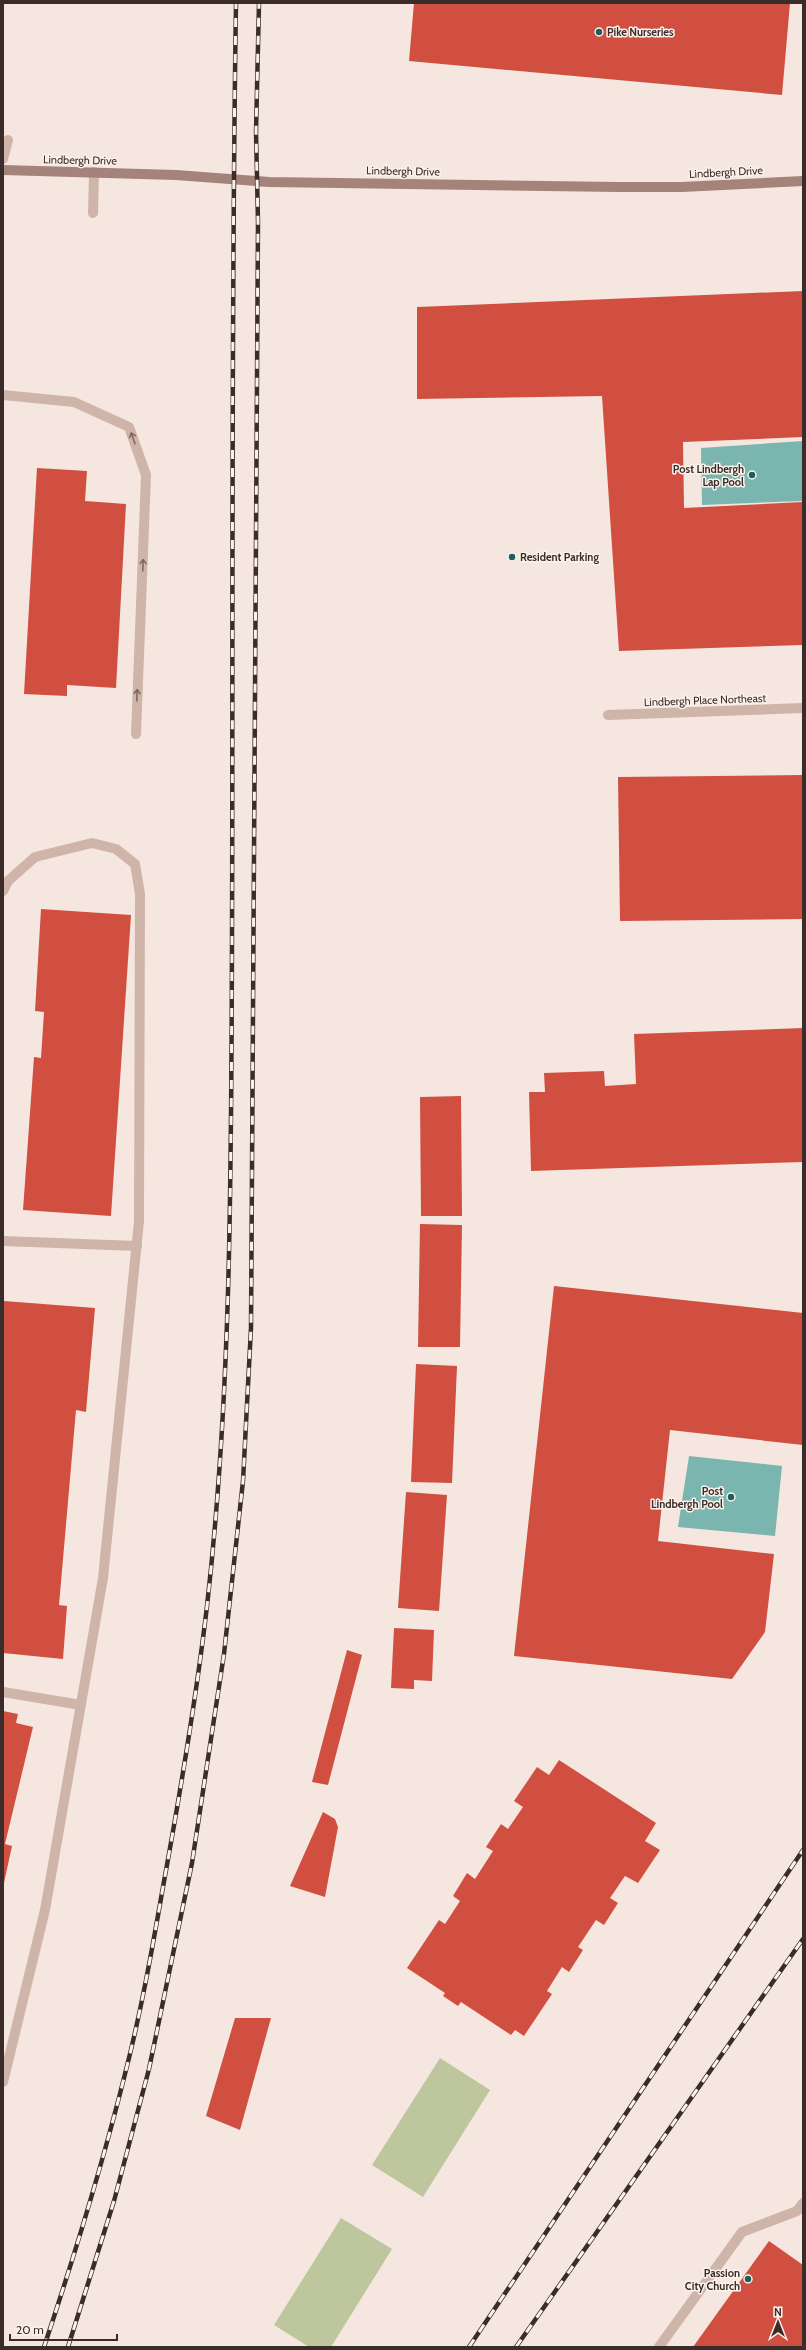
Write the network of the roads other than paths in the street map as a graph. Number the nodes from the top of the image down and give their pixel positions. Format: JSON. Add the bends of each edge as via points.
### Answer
{"nodes":[{"id":1,"x":8,"y":140,"type":"dead end"},
{"id":2,"x":3,"y":159,"type":"edge"},
{"id":3,"x":3,"y":170,"type":"edge"},
{"id":4,"x":94,"y":172,"type":"junction"},
{"id":5,"x":803,"y":181,"type":"edge"},
{"id":6,"x":94,"y":213,"type":"dead end"},
{"id":7,"x":3,"y":395,"type":"edge"},
{"id":8,"x":803,"y":708,"type":"edge"},
{"id":9,"x":608,"y":715,"type":"dead end"},
{"id":10,"x":136,"y":734,"type":"dead end"},
{"id":11,"x":3,"y":891,"type":"edge"},
{"id":12,"x":3,"y":1241,"type":"edge"},
{"id":13,"x":137,"y":1246,"type":"junction"},
{"id":14,"x":3,"y":1692,"type":"edge"},
{"id":15,"x":81,"y":1705,"type":"junction"},
{"id":16,"x":3,"y":2082,"type":"edge"},
{"id":17,"x":801,"y":2209,"type":"edge"},
{"id":18,"x":659,"y":2347,"type":"edge"}],
"edges":[{"from":1,"to":2,"type":"street"},
{"from":3,"to":4,"type":"main road","name":"Lindbergh Drive"},
{"from":4,"to":5,"type":"main road","name":"Lindbergh Drive","via":[[268,182],[682,186]]},
{"from":4,"to":6,"type":"street"},
{"from":10,"to":7,"type":"street","one_way":true,"via":[[146,475],[129,427],[74,402]]},
{"from":8,"to":9,"type":"street","name":"Lindbergh Place Northeast"},
{"from":11,"to":13,"type":"street","via":[[8,881],[35,858],[92,843],[116,849],[135,864],[140,894]]},
{"from":12,"to":13,"type":"street"},
{"from":13,"to":15,"type":"street","via":[[103,1578]]},
{"from":14,"to":15,"type":"street"},
{"from":15,"to":16,"type":"street","via":[[45,1910]]},
{"from":17,"to":18,"type":"street","via":[[742,2232]]}]}
